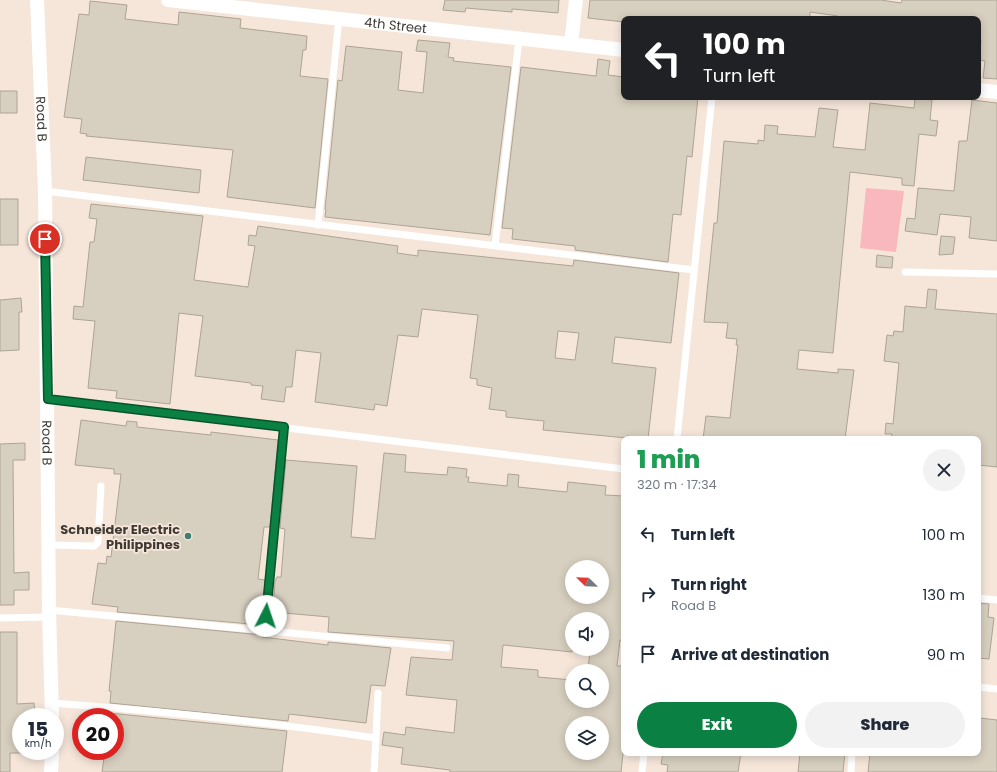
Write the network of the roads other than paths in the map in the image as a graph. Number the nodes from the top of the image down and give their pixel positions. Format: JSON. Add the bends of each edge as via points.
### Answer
{"nodes":[{"id":1,"x":37,"y":0,"type":"edge"},
{"id":2,"x":168,"y":0,"type":"edge"},
{"id":3,"x":576,"y":0,"type":"edge"},
{"id":4,"x":339,"y":18,"type":"junction"},
{"id":5,"x":519,"y":38,"type":"junction"},
{"id":6,"x":571,"y":44,"type":"junction"},
{"id":7,"x":621,"y":50,"type":"edge"},
{"id":8,"x":981,"y":90,"type":"edge"},
{"id":9,"x":997,"y":92,"type":"edge"},
{"id":10,"x":712,"y":100,"type":"edge"},
{"id":11,"x":44,"y":191,"type":"junction"},
{"id":12,"x":318,"y":225,"type":"junction"},
{"id":13,"x":495,"y":246,"type":"junction"},
{"id":14,"x":694,"y":270,"type":"junction"},
{"id":15,"x":905,"y":272,"type":"dead end"},
{"id":16,"x":997,"y":274,"type":"edge"},
{"id":17,"x":48,"y":399,"type":"junction"},
{"id":18,"x":284,"y":427,"type":"junction"},
{"id":19,"x":678,"y":436,"type":"edge"},
{"id":20,"x":621,"y":469,"type":"edge"},
{"id":21,"x":101,"y":486,"type":"dead end"},
{"id":22,"x":48,"y":545,"type":"junction"},
{"id":23,"x":981,"y":598,"type":"edge"},
{"id":24,"x":997,"y":600,"type":"edge"},
{"id":25,"x":49,"y":613,"type":"junction"},
{"id":26,"x":0,"y":618,"type":"edge"},
{"id":27,"x":266,"y":630,"type":"junction"},
{"id":28,"x":447,"y":648,"type":"dead end"},
{"id":29,"x":981,"y":687,"type":"edge"},
{"id":30,"x":997,"y":689,"type":"edge"},
{"id":31,"x":378,"y":693,"type":"dead end"},
{"id":32,"x":52,"y":708,"type":"edge"},
{"id":33,"x":64,"y":710,"type":"edge"},
{"id":34,"x":376,"y":738,"type":"junction"},
{"id":35,"x":644,"y":756,"type":"edge"},
{"id":36,"x":852,"y":756,"type":"edge"},
{"id":37,"x":52,"y":760,"type":"edge"},
{"id":38,"x":51,"y":772,"type":"edge"},
{"id":39,"x":374,"y":772,"type":"edge"},
{"id":40,"x":642,"y":772,"type":"edge"},
{"id":41,"x":851,"y":772,"type":"edge"}],
"edges":[{"from":1,"to":11,"type":"street","name":"Road B"},
{"from":2,"to":4,"type":"street","name":"4th Street"},
{"from":3,"to":6,"type":"street"},
{"from":4,"to":5,"type":"street","name":"4th Street"},
{"from":4,"to":12,"type":"lane"},
{"from":5,"to":6,"type":"street","name":"4th Street"},
{"from":5,"to":13,"type":"lane"},
{"from":6,"to":7,"type":"street","name":"4th Street"},
{"from":8,"to":9,"type":"street"},
{"from":10,"to":14,"type":"lane"},
{"from":11,"to":12,"type":"lane"},
{"from":11,"to":17,"type":"street","name":"Road B"},
{"from":12,"to":13,"type":"lane"},
{"from":13,"to":14,"type":"lane"},
{"from":14,"to":19,"type":"lane"},
{"from":15,"to":16,"type":"lane"},
{"from":17,"to":18,"type":"lane"},
{"from":17,"to":22,"type":"street","name":"Road B"},
{"from":18,"to":20,"type":"lane"},
{"from":18,"to":27,"type":"lane"},
{"from":21,"to":22,"type":"lane","via":[[98,542],[94,546]]},
{"from":22,"to":25,"type":"street","name":"Road B"},
{"from":23,"to":24,"type":"lane"},
{"from":25,"to":26,"type":"lane"},
{"from":25,"to":27,"type":"lane"},
{"from":25,"to":32,"type":"street","name":"Road B"},
{"from":27,"to":28,"type":"lane"},
{"from":29,"to":30,"type":"lane"},
{"from":31,"to":34,"type":"lane"},
{"from":33,"to":34,"type":"lane","via":[[132,709],[304,727]]},
{"from":34,"to":39,"type":"lane"},
{"from":35,"to":40,"type":"lane"},
{"from":36,"to":41,"type":"lane"},
{"from":37,"to":38,"type":"street"}]}
